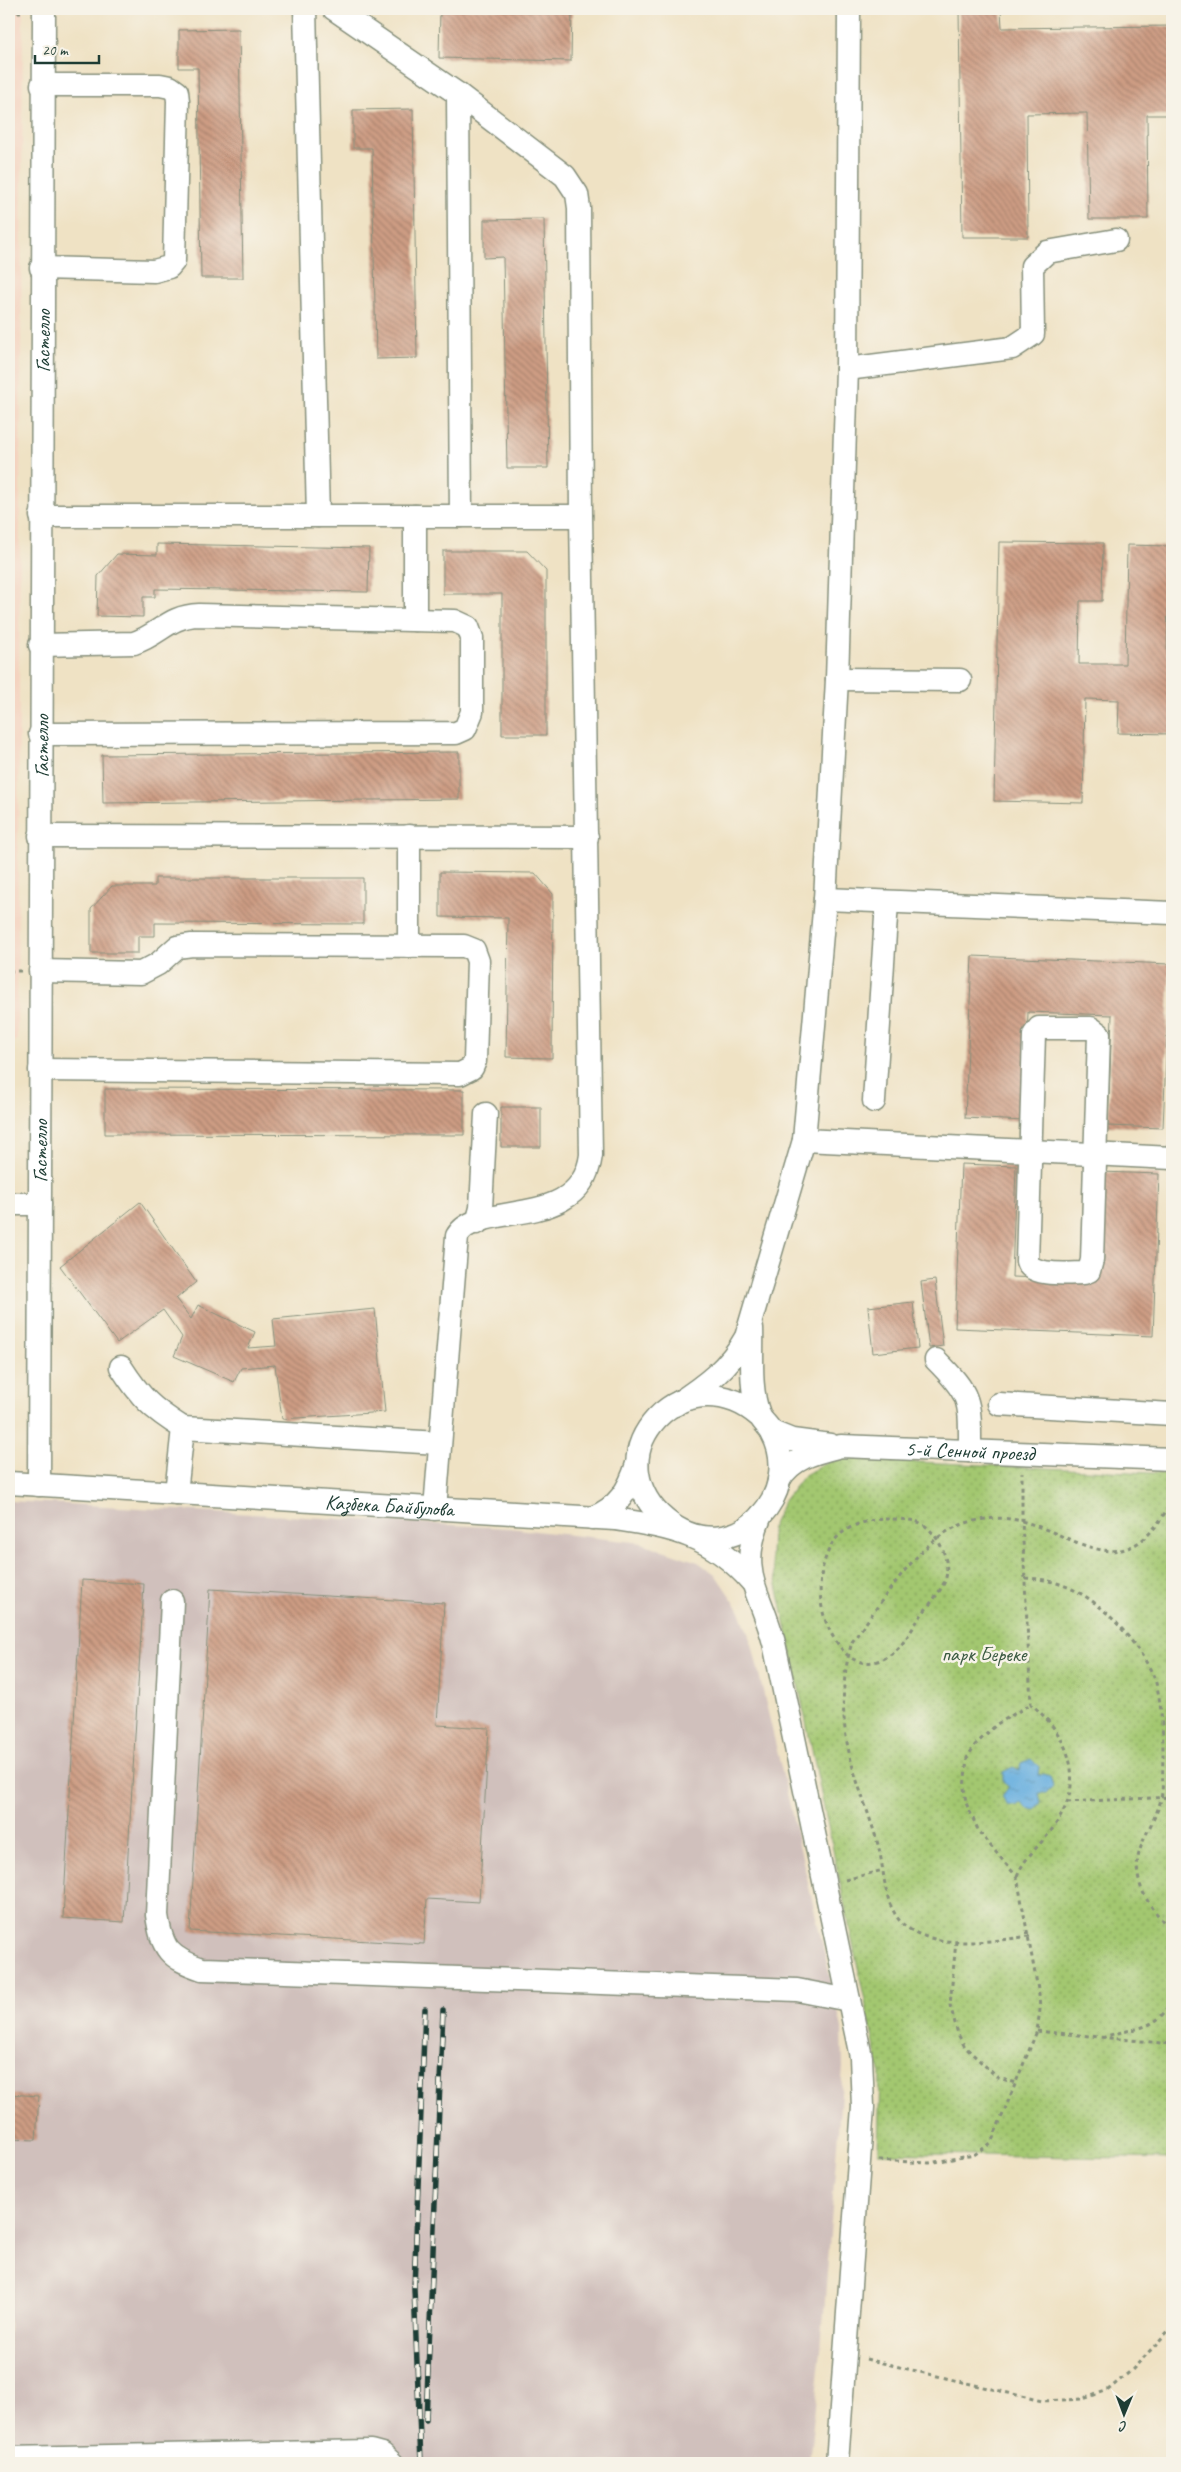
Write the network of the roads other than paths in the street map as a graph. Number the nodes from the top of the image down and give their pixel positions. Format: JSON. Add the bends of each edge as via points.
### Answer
{"nodes":[{"id":1,"x":44,"y":9,"type":"edge"},
{"id":2,"x":305,"y":9,"type":"edge"},
{"id":3,"x":334,"y":9,"type":"edge"},
{"id":4,"x":850,"y":9,"type":"edge"},
{"id":5,"x":42,"y":85,"type":"junction"},
{"id":6,"x":458,"y":94,"type":"junction"},
{"id":7,"x":1116,"y":240,"type":"dead end"},
{"id":8,"x":41,"y":268,"type":"junction"},
{"id":9,"x":847,"y":369,"type":"junction"},
{"id":10,"x":40,"y":516,"type":"junction"},
{"id":11,"x":318,"y":516,"type":"junction"},
{"id":12,"x":415,"y":516,"type":"junction"},
{"id":13,"x":461,"y":516,"type":"junction"},
{"id":14,"x":580,"y":516,"type":"junction"},
{"id":15,"x":415,"y":620,"type":"junction"},
{"id":16,"x":40,"y":644,"type":"junction"},
{"id":17,"x":837,"y":679,"type":"junction"},
{"id":18,"x":960,"y":680,"type":"dead end"},
{"id":19,"x":40,"y":734,"type":"junction"},
{"id":20,"x":40,"y":836,"type":"junction"},
{"id":21,"x":409,"y":836,"type":"junction"},
{"id":22,"x":587,"y":836,"type":"junction"},
{"id":23,"x":825,"y":898,"type":"junction"},
{"id":24,"x":887,"y":902,"type":"junction"},
{"id":25,"x":1172,"y":914,"type":"edge"},
{"id":26,"x":409,"y":946,"type":"junction"},
{"id":27,"x":40,"y":971,"type":"junction"},
{"id":28,"x":40,"y":1070,"type":"junction"},
{"id":29,"x":874,"y":1101,"type":"dead end"},
{"id":30,"x":486,"y":1114,"type":"dead end"},
{"id":31,"x":804,"y":1140,"type":"junction"},
{"id":32,"x":1030,"y":1152,"type":"junction"},
{"id":33,"x":1096,"y":1154,"type":"junction"},
{"id":34,"x":1172,"y":1158,"type":"edge"},
{"id":35,"x":9,"y":1204,"type":"edge"},
{"id":36,"x":40,"y":1204,"type":"junction"},
{"id":37,"x":477,"y":1223,"type":"junction"},
{"id":38,"x":752,"y":1318,"type":"junction"},
{"id":39,"x":936,"y":1360,"type":"dead end"},
{"id":40,"x":121,"y":1366,"type":"dead end"},
{"id":41,"x":999,"y":1404,"type":"dead end"},
{"id":42,"x":675,"y":1405,"type":"junction"},
{"id":43,"x":1172,"y":1414,"type":"edge"},
{"id":44,"x":766,"y":1424,"type":"junction"},
{"id":45,"x":183,"y":1428,"type":"junction"},
{"id":46,"x":439,"y":1443,"type":"junction"},
{"id":47,"x":841,"y":1446,"type":"junction"},
{"id":48,"x":970,"y":1451,"type":"junction"},
{"id":49,"x":639,"y":1458,"type":"junction"},
{"id":50,"x":1172,"y":1459,"type":"edge"},
{"id":51,"x":780,"y":1480,"type":"junction"},
{"id":52,"x":9,"y":1483,"type":"edge"},
{"id":53,"x":39,"y":1485,"type":"junction"},
{"id":54,"x":176,"y":1493,"type":"junction"},
{"id":55,"x":436,"y":1509,"type":"junction"},
{"id":56,"x":761,"y":1515,"type":"junction"},
{"id":57,"x":592,"y":1518,"type":"junction"},
{"id":58,"x":678,"y":1530,"type":"junction"},
{"id":59,"x":752,"y":1582,"type":"junction"},
{"id":60,"x":172,"y":1601,"type":"dead end"},
{"id":61,"x":849,"y":2000,"type":"junction"},
{"id":62,"x":9,"y":2458,"type":"edge"},
{"id":63,"x":392,"y":2463,"type":"edge"},
{"id":64,"x":837,"y":2463,"type":"edge"}],
"edges":[{"from":1,"to":5,"type":"street","name":"Гастелло"},
{"from":2,"to":11,"type":"street"},
{"from":3,"to":6,"type":"street"},
{"from":4,"to":9,"type":"street"},
{"from":5,"to":8,"type":"street","name":"Гастелло"},
{"from":5,"to":8,"type":"street","via":[[160,85],[177,92],[178,101],[174,261],[168,267],[154,270]]},
{"from":6,"to":13,"type":"street"},
{"from":6,"to":14,"type":"street","via":[[565,176],[577,194]]},
{"from":7,"to":9,"type":"street","via":[[1047,252],[1032,266],[1033,334],[1012,348]]},
{"from":8,"to":10,"type":"street","name":"Гастелло"},
{"from":9,"to":17,"type":"street"},
{"from":10,"to":11,"type":"street"},
{"from":10,"to":16,"type":"street","name":"Гастелло"},
{"from":11,"to":12,"type":"street"},
{"from":12,"to":13,"type":"street"},
{"from":12,"to":15,"type":"street"},
{"from":13,"to":14,"type":"street"},
{"from":14,"to":22,"type":"street"},
{"from":15,"to":16,"type":"street","via":[[189,615],[179,617],[134,643]]},
{"from":15,"to":19,"type":"street","via":[[455,621],[471,631],[472,712],[465,729],[456,733]]},
{"from":16,"to":19,"type":"street","name":"Гастелло"},
{"from":17,"to":18,"type":"street"},
{"from":17,"to":23,"type":"street"},
{"from":19,"to":20,"type":"street","name":"Гастелло"},
{"from":20,"to":21,"type":"street"},
{"from":20,"to":27,"type":"street","name":"Гастелло"},
{"from":21,"to":22,"type":"street"},
{"from":21,"to":26,"type":"street"},
{"from":22,"to":37,"type":"street","via":[[589,1168],[583,1182],[552,1204]]},
{"from":23,"to":24,"type":"street"},
{"from":23,"to":31,"type":"street"},
{"from":24,"to":25,"type":"street"},
{"from":24,"to":29,"type":"street"},
{"from":26,"to":27,"type":"street","via":[[185,945],[177,947],[158,964],[141,973]]},
{"from":26,"to":28,"type":"street","via":[[464,946],[477,954],[476,1055],[472,1068],[467,1072]]},
{"from":27,"to":28,"type":"street","name":"Гастелло"},
{"from":28,"to":36,"type":"street","name":"Гастелло"},
{"from":30,"to":37,"type":"street","via":[[482,1208]]},
{"from":31,"to":32,"type":"street"},
{"from":31,"to":38,"type":"street"},
{"from":32,"to":33,"type":"street"},
{"from":32,"to":33,"type":"street","via":[[1027,1261],[1030,1268],[1084,1273],[1089,1270],[1092,1260]]},
{"from":32,"to":33,"type":"street","via":[[1035,1032],[1043,1027],[1091,1028],[1098,1031],[1099,1038]]},
{"from":33,"to":34,"type":"street"},
{"from":35,"to":36,"type":"street"},
{"from":36,"to":53,"type":"street","name":"Гастелло"},
{"from":37,"to":46,"type":"street","via":[[464,1228],[457,1236]]},
{"from":38,"to":42,"type":"street","via":[[744,1341],[726,1366]]},
{"from":38,"to":44,"type":"street","via":[[754,1377]]},
{"from":39,"to":48,"type":"street","via":[[958,1382],[967,1398]]},
{"from":40,"to":45,"type":"street","via":[[138,1394],[160,1414]]},
{"from":41,"to":43,"type":"street"},
{"from":42,"to":44,"type":"street","via":[[696,1397],[719,1396],[741,1402]]},
{"from":42,"to":49,"type":"street","via":[[651,1426]]},
{"from":44,"to":47,"type":"street","via":[[792,1440]]},
{"from":44,"to":51,"type":"street","via":[[780,1455]]},
{"from":45,"to":46,"type":"street"},
{"from":45,"to":54,"type":"street"},
{"from":46,"to":55,"type":"street"},
{"from":47,"to":48,"type":"street","name":"5-й Сенной проезд"},
{"from":47,"to":51,"type":"street","name":"5-й Сенной проезд","via":[[802,1458],[789,1467]]},
{"from":48,"to":50,"type":"street","name":"5-й Сенной проезд"},
{"from":49,"to":57,"type":"street","via":[[623,1497],[613,1508]]},
{"from":49,"to":58,"type":"street","via":[[640,1479],[647,1500],[660,1518]]},
{"from":51,"to":56,"type":"street","via":[[773,1499]]},
{"from":52,"to":53,"type":"street","name":"Казбека Байбулова"},
{"from":53,"to":54,"type":"street","name":"Казбека Байбулова"},
{"from":54,"to":55,"type":"street","name":"Казбека Байбулова"},
{"from":55,"to":57,"type":"street","name":"Казбека Байбулова"},
{"from":56,"to":58,"type":"street","via":[[743,1529],[722,1536],[700,1537]]},
{"from":56,"to":59,"type":"street","via":[[749,1553]]},
{"from":57,"to":58,"type":"street","name":"Казбека Байбулова"},
{"from":58,"to":59,"type":"street","name":"Казбека Байбулова","via":[[726,1556]]},
{"from":59,"to":61,"type":"street","via":[[769,1621]]},
{"from":60,"to":61,"type":"street","via":[[157,1914],[160,1935],[167,1950],[180,1962],[202,1969],[797,1990]]},
{"from":61,"to":64,"type":"street","via":[[861,2058],[863,2107]]},
{"from":62,"to":63,"type":"street","via":[[370,2451],[382,2454]]}]}
